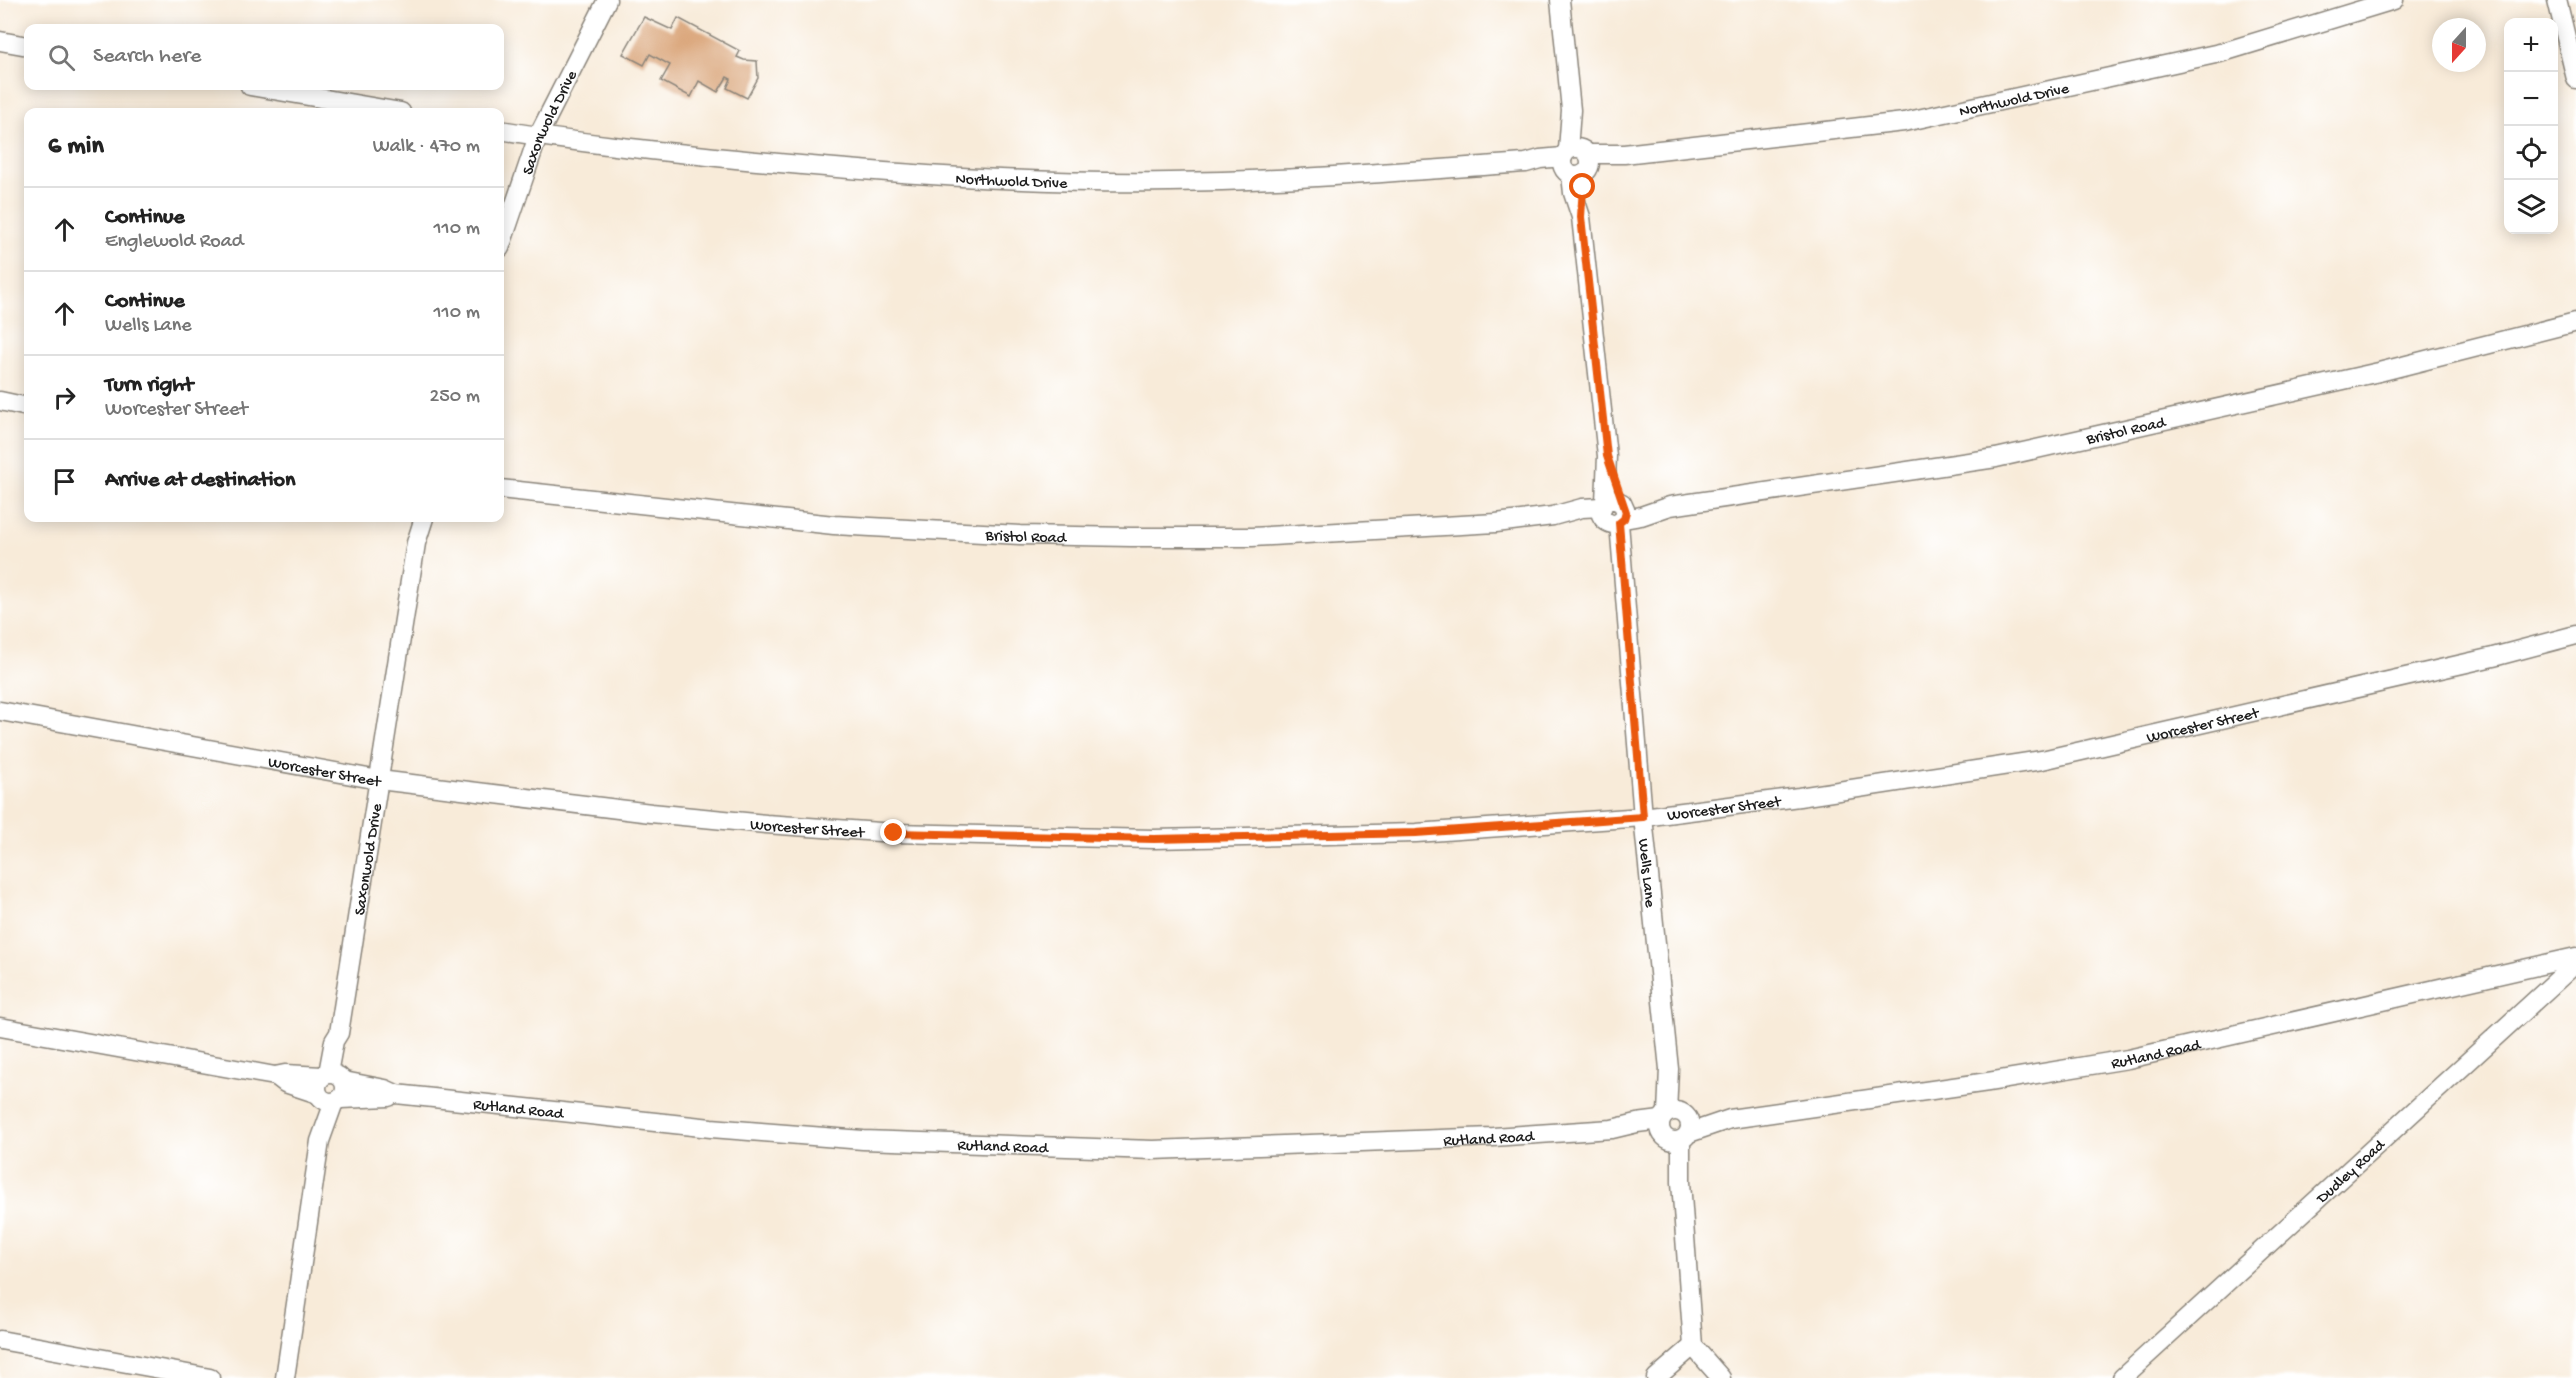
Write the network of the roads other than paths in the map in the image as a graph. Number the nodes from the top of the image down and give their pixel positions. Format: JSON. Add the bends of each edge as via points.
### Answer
{"nodes":[{"id":1,"x":607,"y":0,"type":"edge"},
{"id":2,"x":1560,"y":0,"type":"edge"},
{"id":3,"x":2394,"y":0,"type":"edge"},
{"id":4,"x":2557,"y":0,"type":"edge"},
{"id":5,"x":0,"y":41,"type":"edge"},
{"id":6,"x":24,"y":45,"type":"edge"},
{"id":7,"x":2576,"y":80,"type":"edge"},
{"id":8,"x":273,"y":90,"type":"edge"},
{"id":9,"x":378,"y":108,"type":"edge"},
{"id":10,"x":504,"y":131,"type":"edge"},
{"id":11,"x":538,"y":136,"type":"junction"},
{"id":12,"x":1576,"y":162,"type":"junction"},
{"id":13,"x":504,"y":236,"type":"edge"},
{"id":14,"x":2576,"y":322,"type":"edge"},
{"id":15,"x":0,"y":401,"type":"edge"},
{"id":16,"x":24,"y":406,"type":"edge"},
{"id":17,"x":504,"y":489,"type":"edge"},
{"id":18,"x":1613,"y":513,"type":"junction"},
{"id":19,"x":414,"y":522,"type":"edge"},
{"id":20,"x":423,"y":522,"type":"edge"},
{"id":21,"x":416,"y":543,"type":"junction"},
{"id":22,"x":2576,"y":635,"type":"edge"},
{"id":23,"x":0,"y":711,"type":"edge"},
{"id":24,"x":379,"y":780,"type":"junction"},
{"id":25,"x":1643,"y":817,"type":"junction"},
{"id":26,"x":2576,"y":957,"type":"edge"},
{"id":27,"x":2576,"y":963,"type":"edge"},
{"id":28,"x":0,"y":1027,"type":"edge"},
{"id":29,"x":331,"y":1088,"type":"junction"},
{"id":30,"x":1675,"y":1126,"type":"junction"},
{"id":31,"x":0,"y":1340,"type":"edge"},
{"id":32,"x":1693,"y":1346,"type":"junction"},
{"id":33,"x":210,"y":1378,"type":"edge"},
{"id":34,"x":285,"y":1378,"type":"edge"},
{"id":35,"x":1656,"y":1378,"type":"edge"},
{"id":36,"x":1722,"y":1378,"type":"edge"},
{"id":37,"x":2122,"y":1378,"type":"edge"}],
"edges":[{"from":1,"to":11,"type":"street","name":"Saxonwold Drive"},
{"from":2,"to":12,"type":"street","name":"Wells Lane","via":[[1571,110],[1578,125]]},
{"from":3,"to":12,"type":"street","name":"Northwold Drive","via":[[2220,53],[1904,122]]},
{"from":4,"to":7,"type":"street"},
{"from":5,"to":6,"type":"street"},
{"from":8,"to":9,"type":"street"},
{"from":10,"to":11,"type":"street","name":"Northwold Drive"},
{"from":11,"to":12,"type":"street","name":"Northwold Drive","via":[[817,167],[1083,181],[1250,180],[1540,159]]},
{"from":11,"to":13,"type":"street","name":"Saxonwold Drive"},
{"from":12,"to":18,"type":"street","name":"Wells Lane"},
{"from":14,"to":18,"type":"street","name":"Bristol Road","via":[[2379,372],[2007,456],[1670,506],[1654,504]]},
{"from":15,"to":16,"type":"street"},
{"from":17,"to":18,"type":"street","name":"Bristol Road","via":[[834,525],[1020,535],[1252,537],[1496,523],[1576,510]]},
{"from":18,"to":25,"type":"street","name":"Wells Lane"},
{"from":19,"to":21,"type":"street","name":"Saxonwold Drive"},
{"from":20,"to":21,"type":"street","name":"Saxonwold Drive"},
{"from":21,"to":24,"type":"street","name":"Saxonwold Drive"},
{"from":22,"to":25,"type":"street","name":"Worcester Street","via":[[2042,760]]},
{"from":23,"to":24,"type":"street","name":"Worcester Street"},
{"from":24,"to":25,"type":"street","name":"Worcester Street","via":[[651,813],[894,833],[1154,839],[1416,833]]},
{"from":24,"to":29,"type":"street","name":"Saxonwold Drive","via":[[339,1033],[334,1041]]},
{"from":25,"to":30,"type":"street","name":"Wells Lane"},
{"from":26,"to":30,"type":"street","name":"Rutland Road","via":[[2128,1059]]},
{"from":27,"to":37,"type":"street","name":"Dudley Road"},
{"from":28,"to":29,"type":"street","name":"Rutland Road","via":[[276,1076],[285,1083]]},
{"from":29,"to":30,"type":"street","name":"Rutland Road","via":[[385,1089],[396,1094],[711,1128],[863,1140],[1141,1150],[1612,1129],[1637,1133]]},
{"from":29,"to":34,"type":"street","name":"Saxonwold Drive","via":[[318,1130],[320,1141]]},
{"from":30,"to":32,"type":"street","name":"Wells Lane"},
{"from":31,"to":33,"type":"street"},
{"from":32,"to":35,"type":"street"},
{"from":32,"to":36,"type":"street"}]}
